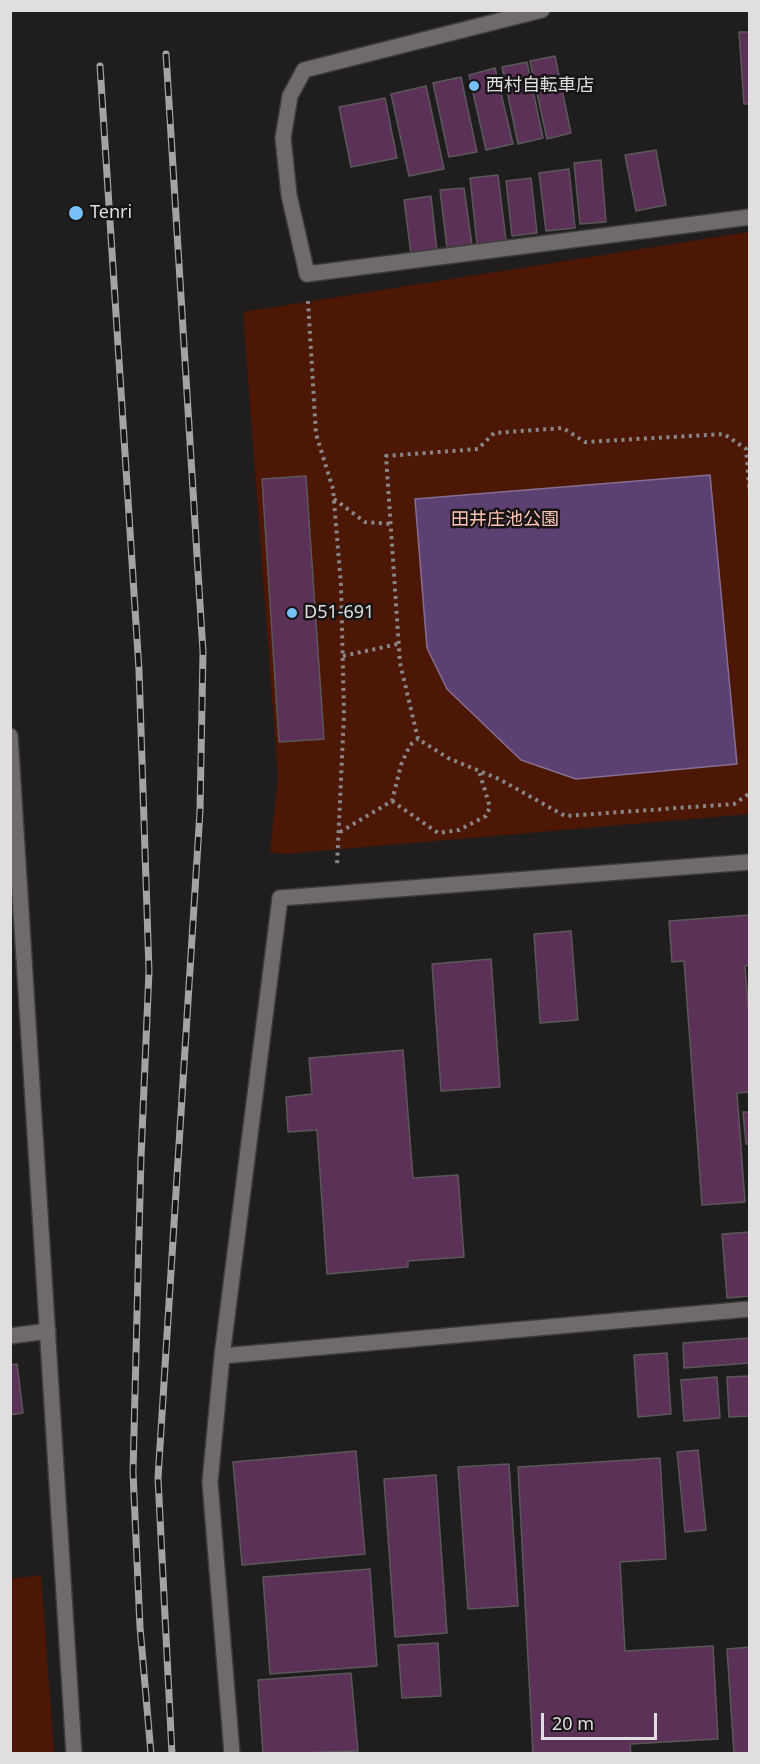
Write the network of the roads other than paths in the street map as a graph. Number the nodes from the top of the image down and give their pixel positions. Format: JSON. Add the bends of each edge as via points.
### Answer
{"nodes":[{"id":1,"x":543,"y":10,"type":"edge"},
{"id":2,"x":750,"y":217,"type":"edge"},
{"id":3,"x":10,"y":736,"type":"edge"},
{"id":4,"x":750,"y":862,"type":"edge"},
{"id":5,"x":750,"y":1309,"type":"edge"},
{"id":6,"x":48,"y":1332,"type":"junction"},
{"id":7,"x":10,"y":1336,"type":"edge"},
{"id":8,"x":222,"y":1356,"type":"junction"},
{"id":9,"x":74,"y":1754,"type":"edge"},
{"id":10,"x":232,"y":1754,"type":"edge"}],
"edges":[{"from":1,"to":2,"type":"street","via":[[304,70],[290,96],[283,138],[289,195],[307,274]]},
{"from":3,"to":6,"type":"street"},
{"from":4,"to":8,"type":"street","via":[[280,898]]},
{"from":5,"to":8,"type":"street"},
{"from":6,"to":7,"type":"street"},
{"from":6,"to":9,"type":"street"},
{"from":8,"to":10,"type":"street","via":[[210,1482]]}]}
